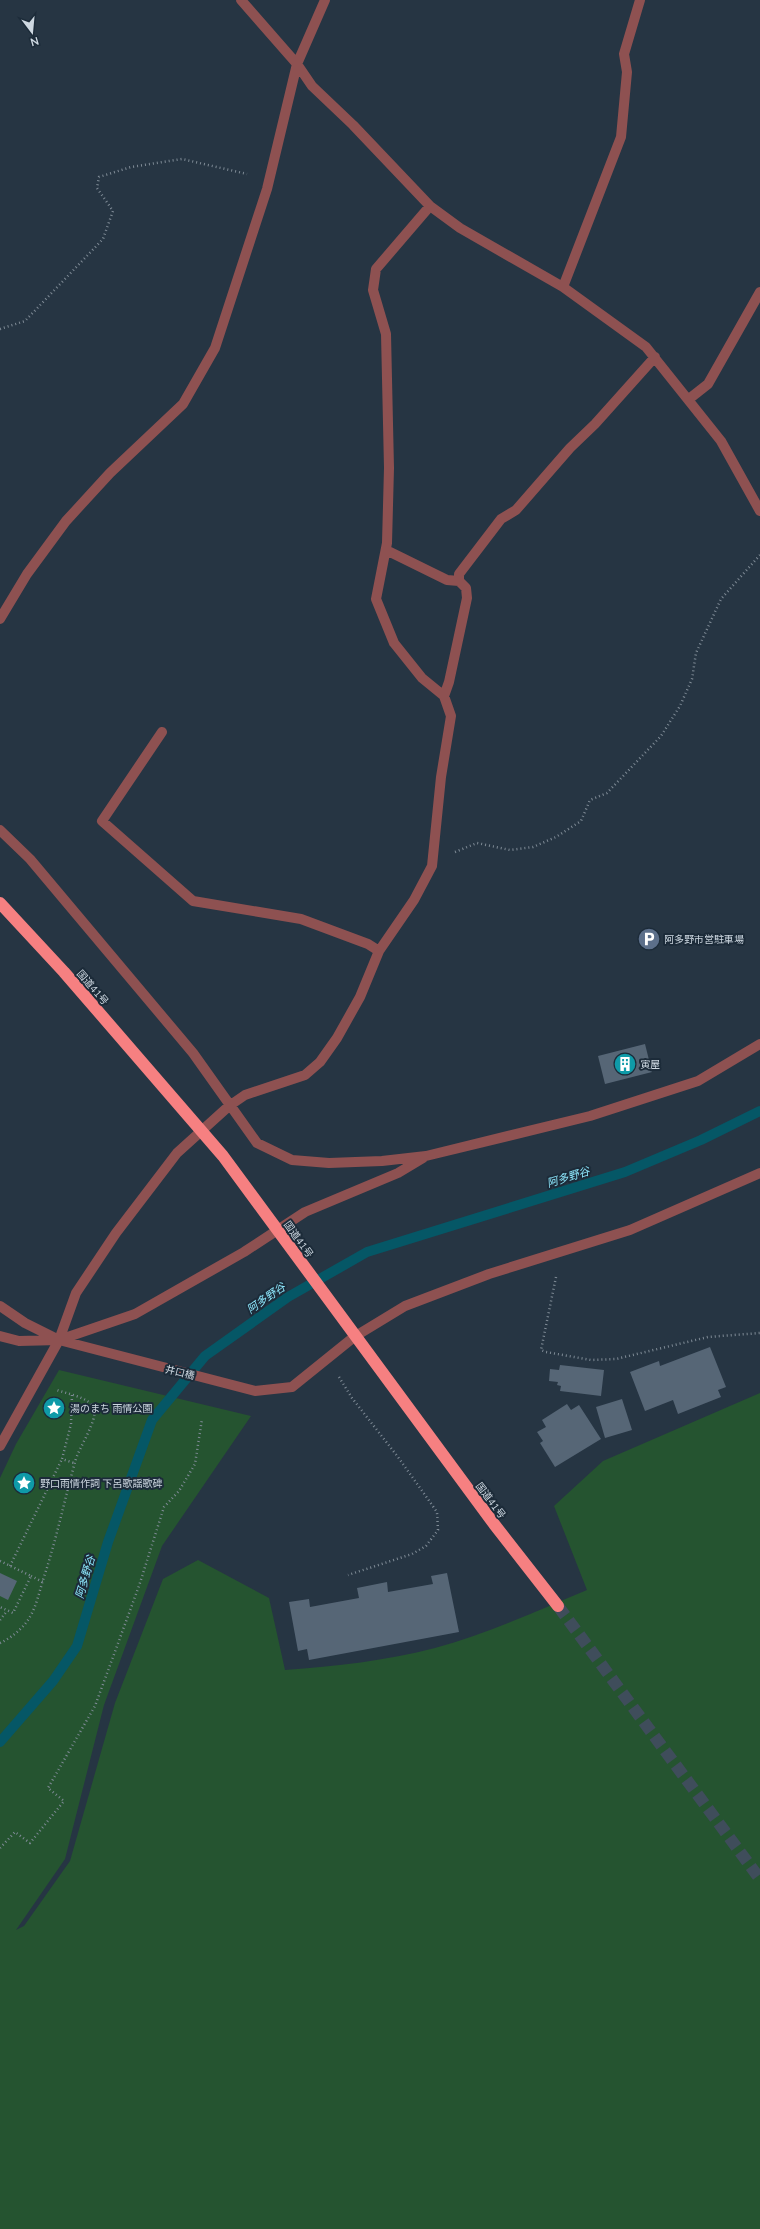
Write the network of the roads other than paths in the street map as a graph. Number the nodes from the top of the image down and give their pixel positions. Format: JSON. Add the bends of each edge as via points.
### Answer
{"nodes":[{"id":1,"x":241,"y":0,"type":"edge"},
{"id":2,"x":325,"y":0,"type":"edge"},
{"id":3,"x":640,"y":0,"type":"edge"},
{"id":4,"x":297,"y":64,"type":"junction"},
{"id":5,"x":430,"y":206,"type":"junction"},
{"id":6,"x":563,"y":288,"type":"junction"},
{"id":7,"x":760,"y":292,"type":"edge"},
{"id":8,"x":655,"y":357,"type":"junction"},
{"id":9,"x":689,"y":399,"type":"junction"},
{"id":10,"x":760,"y":511,"type":"edge"},
{"id":11,"x":386,"y":550,"type":"junction"},
{"id":12,"x":459,"y":581,"type":"junction"},
{"id":13,"x":0,"y":619,"type":"edge"},
{"id":14,"x":444,"y":696,"type":"junction"},
{"id":15,"x":162,"y":732,"type":"dead end"},
{"id":16,"x":0,"y":830,"type":"edge"},
{"id":17,"x":0,"y":903,"type":"edge"},
{"id":18,"x":379,"y":951,"type":"junction"},
{"id":19,"x":760,"y":1044,"type":"edge"},
{"id":20,"x":229,"y":1106,"type":"junction"},
{"id":21,"x":426,"y":1156,"type":"junction"},
{"id":22,"x":760,"y":1173,"type":"edge"},
{"id":23,"x":0,"y":1306,"type":"edge"},
{"id":24,"x":0,"y":1336,"type":"edge"},
{"id":25,"x":59,"y":1340,"type":"junction"},
{"id":26,"x":0,"y":1446,"type":"edge"},
{"id":27,"x":558,"y":1606,"type":"tunnel mouth"}],
"edges":[{"from":1,"to":4,"type":"street"},
{"from":2,"to":4,"type":"street"},
{"from":3,"to":6,"type":"street","via":[[624,54],[626,72],[621,137]]},
{"from":4,"to":5,"type":"street","via":[[312,86]]},
{"from":4,"to":13,"type":"street","via":[[269,179],[215,348],[183,404],[110,473],[66,521],[27,574]]},
{"from":5,"to":6,"type":"street","via":[[460,228]]},
{"from":5,"to":11,"type":"street","via":[[376,269],[373,290],[386,334],[389,468]]},
{"from":6,"to":8,"type":"street","via":[[646,347]]},
{"from":7,"to":9,"type":"street","via":[[708,384]]},
{"from":8,"to":9,"type":"street"},
{"from":8,"to":12,"type":"street","via":[[516,510],[502,519],[458,574]]},
{"from":9,"to":10,"type":"street","via":[[722,441]]},
{"from":11,"to":12,"type":"street","via":[[447,580]]},
{"from":11,"to":14,"type":"street","via":[[376,600],[394,643],[422,678]]},
{"from":12,"to":14,"type":"street","via":[[466,588],[467,598]]},
{"from":14,"to":18,"type":"street","via":[[451,716],[441,777],[432,866],[414,900]]},
{"from":15,"to":18,"type":"street","via":[[102,821],[193,901],[301,918],[368,944]]},
{"from":16,"to":20,"type":"street","via":[[30,859],[193,1053]]},
{"from":17,"to":27,"type":"highway","name":"国道41号","via":[[64,972],[223,1156],[494,1524]]},
{"from":18,"to":20,"type":"street","via":[[360,997],[320,1062],[305,1075],[245,1095]]},
{"from":19,"to":21,"type":"street","via":[[698,1081],[590,1116]]},
{"from":20,"to":21,"type":"street","via":[[257,1143],[292,1160],[329,1163]]},
{"from":20,"to":25,"type":"street","via":[[177,1153],[116,1233],[76,1293]]},
{"from":21,"to":25,"type":"street","via":[[398,1173],[305,1212],[244,1252],[135,1314]]},
{"from":22,"to":25,"type":"street","name":"井口橋","via":[[630,1230],[488,1274],[405,1306],[354,1337],[292,1387],[255,1391]]},
{"from":23,"to":25,"type":"street","via":[[25,1323]]},
{"from":24,"to":25,"type":"street","via":[[19,1341]]},
{"from":25,"to":26,"type":"street"}]}
